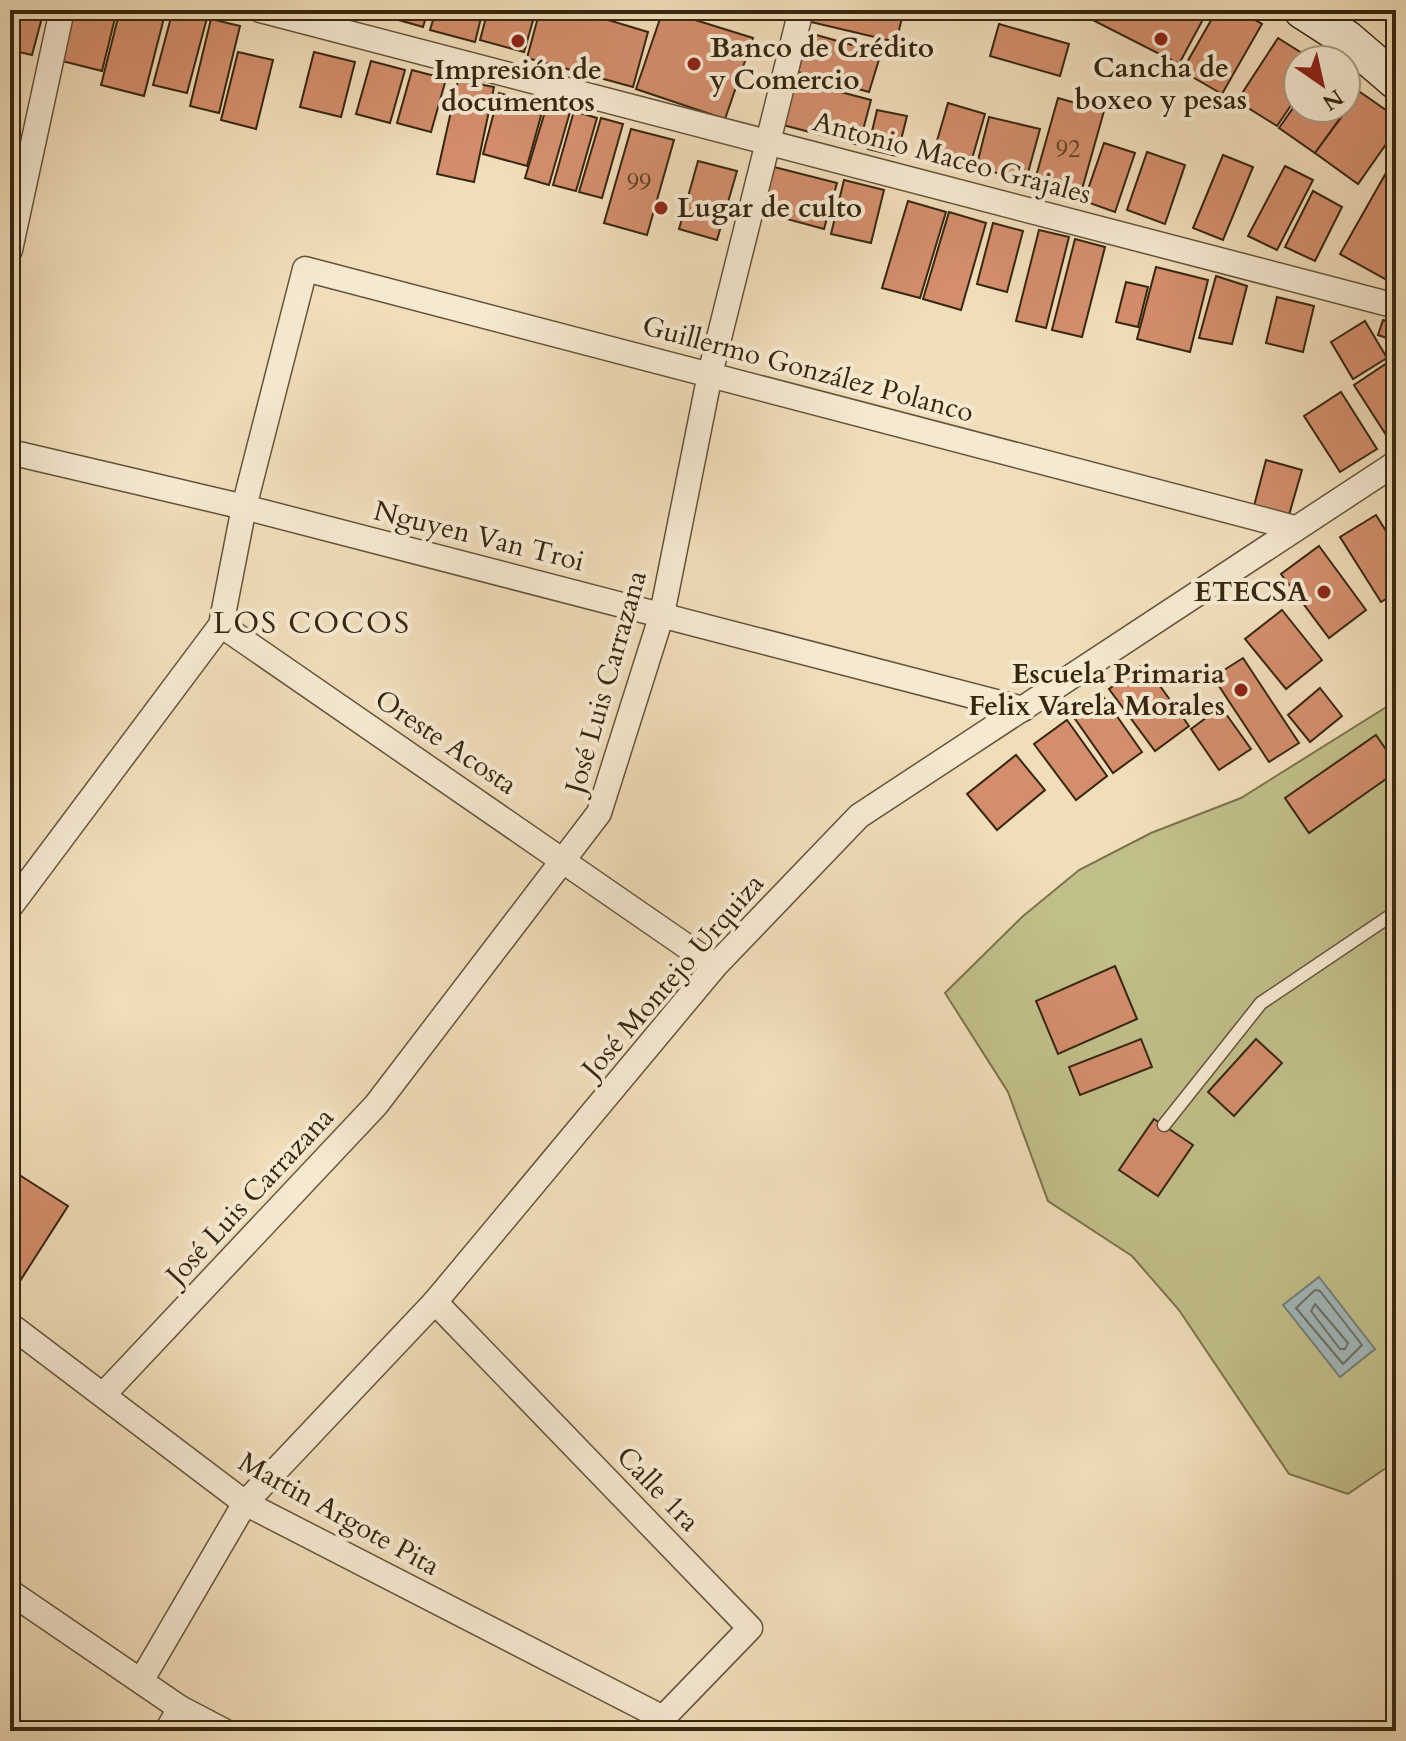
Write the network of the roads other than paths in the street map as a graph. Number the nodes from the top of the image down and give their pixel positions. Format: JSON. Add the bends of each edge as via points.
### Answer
{"nodes":[{"id":1,"x":62,"y":10,"type":"edge"},
{"id":2,"x":260,"y":10,"type":"edge"},
{"id":3,"x":801,"y":10,"type":"edge"},
{"id":4,"x":1302,"y":10,"type":"edge"},
{"id":5,"x":1396,"y":81,"type":"edge"},
{"id":6,"x":767,"y":141,"type":"junction"},
{"id":7,"x":10,"y":250,"type":"edge"},
{"id":8,"x":1396,"y":306,"type":"edge"},
{"id":9,"x":710,"y":374,"type":"junction"},
{"id":10,"x":10,"y":452,"type":"edge"},
{"id":11,"x":1396,"y":463,"type":"edge"},
{"id":12,"x":244,"y":507,"type":"junction"},
{"id":13,"x":1295,"y":528,"type":"junction"},
{"id":14,"x":662,"y":614,"type":"junction"},
{"id":15,"x":221,"y":625,"type":"junction"},
{"id":16,"x":1023,"y":709,"type":"junction"},
{"id":17,"x":564,"y":859,"type":"junction"},
{"id":18,"x":10,"y":907,"type":"edge"},
{"id":19,"x":1396,"y":912,"type":"edge"},
{"id":20,"x":715,"y":966,"type":"junction"},
{"id":21,"x":1164,"y":1125,"type":"dead end"},
{"id":22,"x":435,"y":1302,"type":"junction"},
{"id":23,"x":10,"y":1325,"type":"edge"},
{"id":24,"x":104,"y":1394,"type":"junction"},
{"id":25,"x":245,"y":1503,"type":"junction"},
{"id":26,"x":10,"y":1592,"type":"edge"},
{"id":27,"x":141,"y":1681,"type":"junction"},
{"id":28,"x":180,"y":1708,"type":"junction"},
{"id":29,"x":663,"y":1718,"type":"joint"},
{"id":30,"x":167,"y":1731,"type":"edge"},
{"id":31,"x":224,"y":1731,"type":"edge"}],
"edges":[{"from":1,"to":7,"type":"street"},
{"from":2,"to":6,"type":"street","name":"Antonio Maceo Grajales"},
{"from":3,"to":6,"type":"street","name":"José Luis Carrazana"},
{"from":4,"to":5,"type":"main road"},
{"from":6,"to":8,"type":"street","name":"Antonio Maceo Grajales"},
{"from":6,"to":9,"type":"street","name":"José Luis Carrazana"},
{"from":9,"to":12,"type":"street","name":"Guillermo González Polanco","via":[[305,269]]},
{"from":9,"to":13,"type":"street","name":"Guillermo González Polanco"},
{"from":9,"to":14,"type":"street","name":"José Luis Carrazana"},
{"from":10,"to":12,"type":"street","name":"Nguyen Van Troi"},
{"from":11,"to":13,"type":"street","name":"José Montejo Urquiza"},
{"from":12,"to":14,"type":"street","name":"Nguyen Van Troi"},
{"from":12,"to":15,"type":"street"},
{"from":13,"to":16,"type":"street","name":"José Montejo Urquiza"},
{"from":14,"to":16,"type":"street","name":"Nguyen Van Troi"},
{"from":14,"to":17,"type":"street","name":"José Luis Carrazana","via":[[599,813]]},
{"from":15,"to":17,"type":"street","name":"Oreste Acosta"},
{"from":15,"to":18,"type":"street"},
{"from":16,"to":20,"type":"street","name":"José Montejo Urquiza","via":[[859,816]]},
{"from":17,"to":20,"type":"street","name":"Oreste Acosta"},
{"from":17,"to":24,"type":"street","name":"José Luis Carrazana","via":[[376,1105]]},
{"from":19,"to":21,"type":"lane","via":[[1261,1003]]},
{"from":20,"to":22,"type":"street","name":"José Montejo Urquiza"},
{"from":22,"to":25,"type":"street","name":"José Montejo Urquiza"},
{"from":22,"to":29,"type":"street","name":"Calle 1ra","via":[[750,1628]]},
{"from":23,"to":24,"type":"street","name":"Martin Argote Pita"},
{"from":24,"to":25,"type":"street","name":"Martin Argote Pita"},
{"from":25,"to":27,"type":"street","name":"José Montejo Urquiza"},
{"from":25,"to":29,"type":"street","name":"Martin Argote Pita"},
{"from":26,"to":27,"type":"street"},
{"from":27,"to":28,"type":"street"},
{"from":28,"to":30,"type":"street"},
{"from":28,"to":31,"type":"street"}]}
